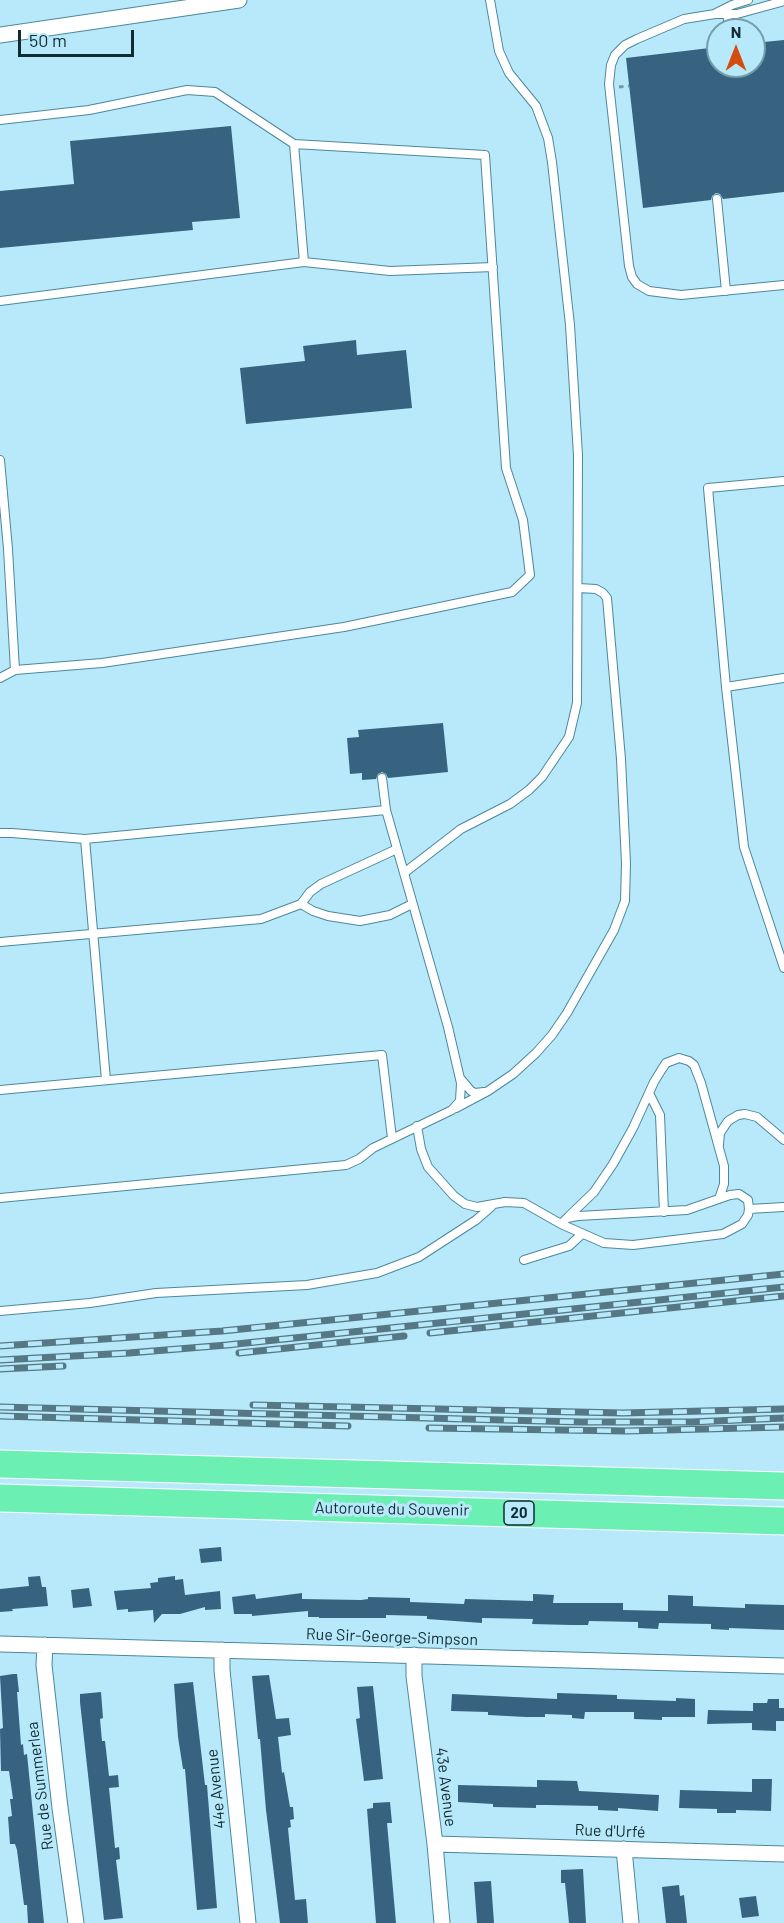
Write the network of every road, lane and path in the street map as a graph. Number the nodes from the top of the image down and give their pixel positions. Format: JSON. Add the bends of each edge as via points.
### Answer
{"nodes":[{"id":1,"x":239,"y":0,"type":"edge"},
{"id":2,"x":490,"y":0,"type":"edge"},
{"id":3,"x":748,"y":0,"type":"edge"},
{"id":4,"x":784,"y":1,"type":"edge"},
{"id":5,"x":727,"y":11,"type":"junction"},
{"id":6,"x":728,"y":18,"type":"edge"},
{"id":7,"x":0,"y":35,"type":"edge"},
{"id":8,"x":629,"y":86,"type":"dead end"},
{"id":9,"x":618,"y":88,"type":"dead end"},
{"id":10,"x":0,"y":120,"type":"edge"},
{"id":11,"x":294,"y":144,"type":"junction"},
{"id":12,"x":717,"y":199,"type":"dead end"},
{"id":13,"x":304,"y":262,"type":"junction"},
{"id":14,"x":493,"y":267,"type":"junction"},
{"id":15,"x":784,"y":285,"type":"edge"},
{"id":16,"x":726,"y":291,"type":"junction"},
{"id":17,"x":0,"y":301,"type":"edge"},
{"id":18,"x":0,"y":460,"type":"edge"},
{"id":19,"x":784,"y":481,"type":"edge"},
{"id":20,"x":578,"y":588,"type":"junction"},
{"id":21,"x":15,"y":670,"type":"junction"},
{"id":22,"x":0,"y":678,"type":"edge"},
{"id":23,"x":784,"y":678,"type":"edge"},
{"id":24,"x":726,"y":687,"type":"junction"},
{"id":25,"x":382,"y":778,"type":"dead end"},
{"id":26,"x":386,"y":810,"type":"junction"},
{"id":27,"x":0,"y":833,"type":"edge"},
{"id":28,"x":85,"y":839,"type":"junction"},
{"id":29,"x":397,"y":849,"type":"junction"},
{"id":30,"x":404,"y":873,"type":"junction"},
{"id":31,"x":301,"y":904,"type":"junction"},
{"id":32,"x":412,"y":904,"type":"junction"},
{"id":33,"x":93,"y":935,"type":"junction"},
{"id":34,"x":0,"y":942,"type":"edge"},
{"id":35,"x":784,"y":968,"type":"edge"},
{"id":36,"x":460,"y":1077,"type":"junction"},
{"id":37,"x":106,"y":1080,"type":"junction"},
{"id":38,"x":0,"y":1090,"type":"edge"},
{"id":39,"x":488,"y":1091,"type":"junction"},
{"id":40,"x":649,"y":1093,"type":"junction"},
{"id":41,"x":452,"y":1110,"type":"junction"},
{"id":42,"x":417,"y":1126,"type":"junction"},
{"id":43,"x":392,"y":1138,"type":"junction"},
{"id":44,"x":784,"y":1140,"type":"edge"},
{"id":45,"x":719,"y":1152,"type":"junction"},
{"id":46,"x":0,"y":1198,"type":"edge"},
{"id":47,"x":719,"y":1199,"type":"junction"},
{"id":48,"x":492,"y":1206,"type":"junction"},
{"id":49,"x":784,"y":1207,"type":"edge"},
{"id":50,"x":750,"y":1209,"type":"junction"},
{"id":51,"x":664,"y":1212,"type":"junction"},
{"id":52,"x":564,"y":1221,"type":"junction"},
{"id":53,"x":582,"y":1234,"type":"junction"},
{"id":54,"x":524,"y":1260,"type":"dead end"},
{"id":55,"x":0,"y":1311,"type":"edge"},
{"id":56,"x":0,"y":1464,"type":"edge"},
{"id":57,"x":784,"y":1480,"type":"edge"},
{"id":58,"x":745,"y":1485,"type":"junction"},
{"id":59,"x":784,"y":1486,"type":"edge"},
{"id":60,"x":0,"y":1498,"type":"edge"},
{"id":61,"x":784,"y":1521,"type":"edge"},
{"id":62,"x":0,"y":1644,"type":"edge"},
{"id":63,"x":45,"y":1645,"type":"junction"},
{"id":64,"x":222,"y":1650,"type":"junction"},
{"id":65,"x":414,"y":1655,"type":"junction"},
{"id":66,"x":784,"y":1666,"type":"edge"},
{"id":67,"x":435,"y":1844,"type":"junction"},
{"id":68,"x":624,"y":1849,"type":"junction"},
{"id":69,"x":784,"y":1854,"type":"edge"},
{"id":70,"x":76,"y":1923,"type":"edge"},
{"id":71,"x":248,"y":1923,"type":"edge"},
{"id":72,"x":442,"y":1923,"type":"edge"},
{"id":73,"x":630,"y":1923,"type":"edge"}],
"edges":[{"from":1,"to":7,"type":"street"},
{"from":2,"to":20,"type":"lane","via":[[499,51],[509,73],[536,106],[552,162],[575,390]]},
{"from":3,"to":5,"type":"lane"},
{"from":4,"to":5,"type":"lane","via":[[737,14]]},
{"from":5,"to":6,"type":"lane"},
{"from":5,"to":16,"type":"lane","via":[[674,22],[625,45],[613,59],[610,88],[632,278],[641,287],[659,293]]},
{"from":8,"to":9,"type":"path"},
{"from":10,"to":11,"type":"lane","via":[[89,110],[188,90],[215,92]]},
{"from":11,"to":13,"type":"lane"},
{"from":11,"to":14,"type":"lane","via":[[485,155]]},
{"from":12,"to":16,"type":"lane"},
{"from":13,"to":14,"type":"lane","via":[[390,271]]},
{"from":13,"to":17,"type":"lane"},
{"from":14,"to":21,"type":"lane","via":[[506,468],[523,520],[530,575],[512,592],[344,627],[102,663]]},
{"from":15,"to":16,"type":"lane"},
{"from":18,"to":21,"type":"lane"},
{"from":19,"to":24,"type":"lane","via":[[708,488]]},
{"from":20,"to":30,"type":"lane","via":[[577,703],[569,737],[529,790],[461,829]]},
{"from":20,"to":39,"type":"lane","via":[[596,589],[607,598],[621,759],[625,902],[614,930],[552,1035],[513,1074]]},
{"from":21,"to":22,"type":"lane"},
{"from":23,"to":24,"type":"lane"},
{"from":24,"to":35,"type":"lane","via":[[744,848]]},
{"from":25,"to":26,"type":"lane"},
{"from":26,"to":28,"type":"lane"},
{"from":26,"to":29,"type":"lane"},
{"from":27,"to":28,"type":"lane"},
{"from":28,"to":33,"type":"lane"},
{"from":29,"to":30,"type":"lane"},
{"from":29,"to":31,"type":"lane","via":[[321,884]]},
{"from":30,"to":32,"type":"lane"},
{"from":31,"to":32,"type":"lane","via":[[328,916],[360,921],[390,915]]},
{"from":31,"to":33,"type":"lane","via":[[261,919]]},
{"from":32,"to":36,"type":"lane"},
{"from":33,"to":34,"type":"lane"},
{"from":33,"to":37,"type":"lane"},
{"from":36,"to":39,"type":"lane","via":[[475,1093]]},
{"from":36,"to":41,"type":"lane","via":[[460,1101]]},
{"from":37,"to":38,"type":"lane"},
{"from":37,"to":43,"type":"lane","via":[[382,1055]]},
{"from":39,"to":41,"type":"lane"},
{"from":40,"to":45,"type":"lane","via":[[666,1063],[679,1058],[694,1065]]},
{"from":40,"to":51,"type":"lane","via":[[660,1116]]},
{"from":40,"to":52,"type":"lane","via":[[613,1164],[594,1192]]},
{"from":41,"to":42,"type":"lane"},
{"from":42,"to":43,"type":"lane"},
{"from":42,"to":48,"type":"lane","via":[[424,1158],[440,1182],[465,1204],[477,1208]]},
{"from":43,"to":46,"type":"lane","via":[[346,1165]]},
{"from":44,"to":45,"type":"lane","via":[[757,1117],[738,1115],[723,1127]]},
{"from":45,"to":47,"type":"lane","via":[[725,1175]]},
{"from":47,"to":50,"type":"lane","via":[[739,1194],[748,1200]]},
{"from":47,"to":51,"type":"lane","via":[[687,1210]]},
{"from":48,"to":52,"type":"lane","via":[[524,1203]]},
{"from":48,"to":55,"type":"lane","via":[[419,1257],[377,1273],[307,1285],[156,1293]]},
{"from":49,"to":50,"type":"lane"},
{"from":50,"to":53,"type":"lane","via":[[742,1224],[723,1234],[618,1246]]},
{"from":51,"to":52,"type":"lane"},
{"from":52,"to":53,"type":"lane"},
{"from":53,"to":54,"type":"lane","via":[[569,1245]]},
{"from":56,"to":58,"type":"highway","name":"Autoroute du Souvenir","number":"20"},
{"from":57,"to":58,"type":"highway"},
{"from":58,"to":59,"type":"highway","name":"Autoroute du Souvenir","number":"20"},
{"from":60,"to":61,"type":"highway","name":"Autoroute du Souvenir","number":"20"},
{"from":62,"to":63,"type":"street","name":"Rue Sir-George-Simpson"},
{"from":63,"to":64,"type":"street","name":"Rue Sir-George-Simpson"},
{"from":63,"to":70,"type":"street","name":"Rue de Summerlea","via":[[44,1665]]},
{"from":64,"to":65,"type":"street","name":"Rue Sir-George-Simpson"},
{"from":64,"to":71,"type":"street","name":"44e Avenue"},
{"from":65,"to":66,"type":"street","name":"Rue Sir-George-Simpson"},
{"from":65,"to":67,"type":"street","name":"43e Avenue"},
{"from":67,"to":68,"type":"street","name":"Rue d'Urfé"},
{"from":67,"to":72,"type":"street","name":"43e Avenue"},
{"from":68,"to":69,"type":"street","name":"Rue d'Urfé"},
{"from":68,"to":73,"type":"street"}]}
